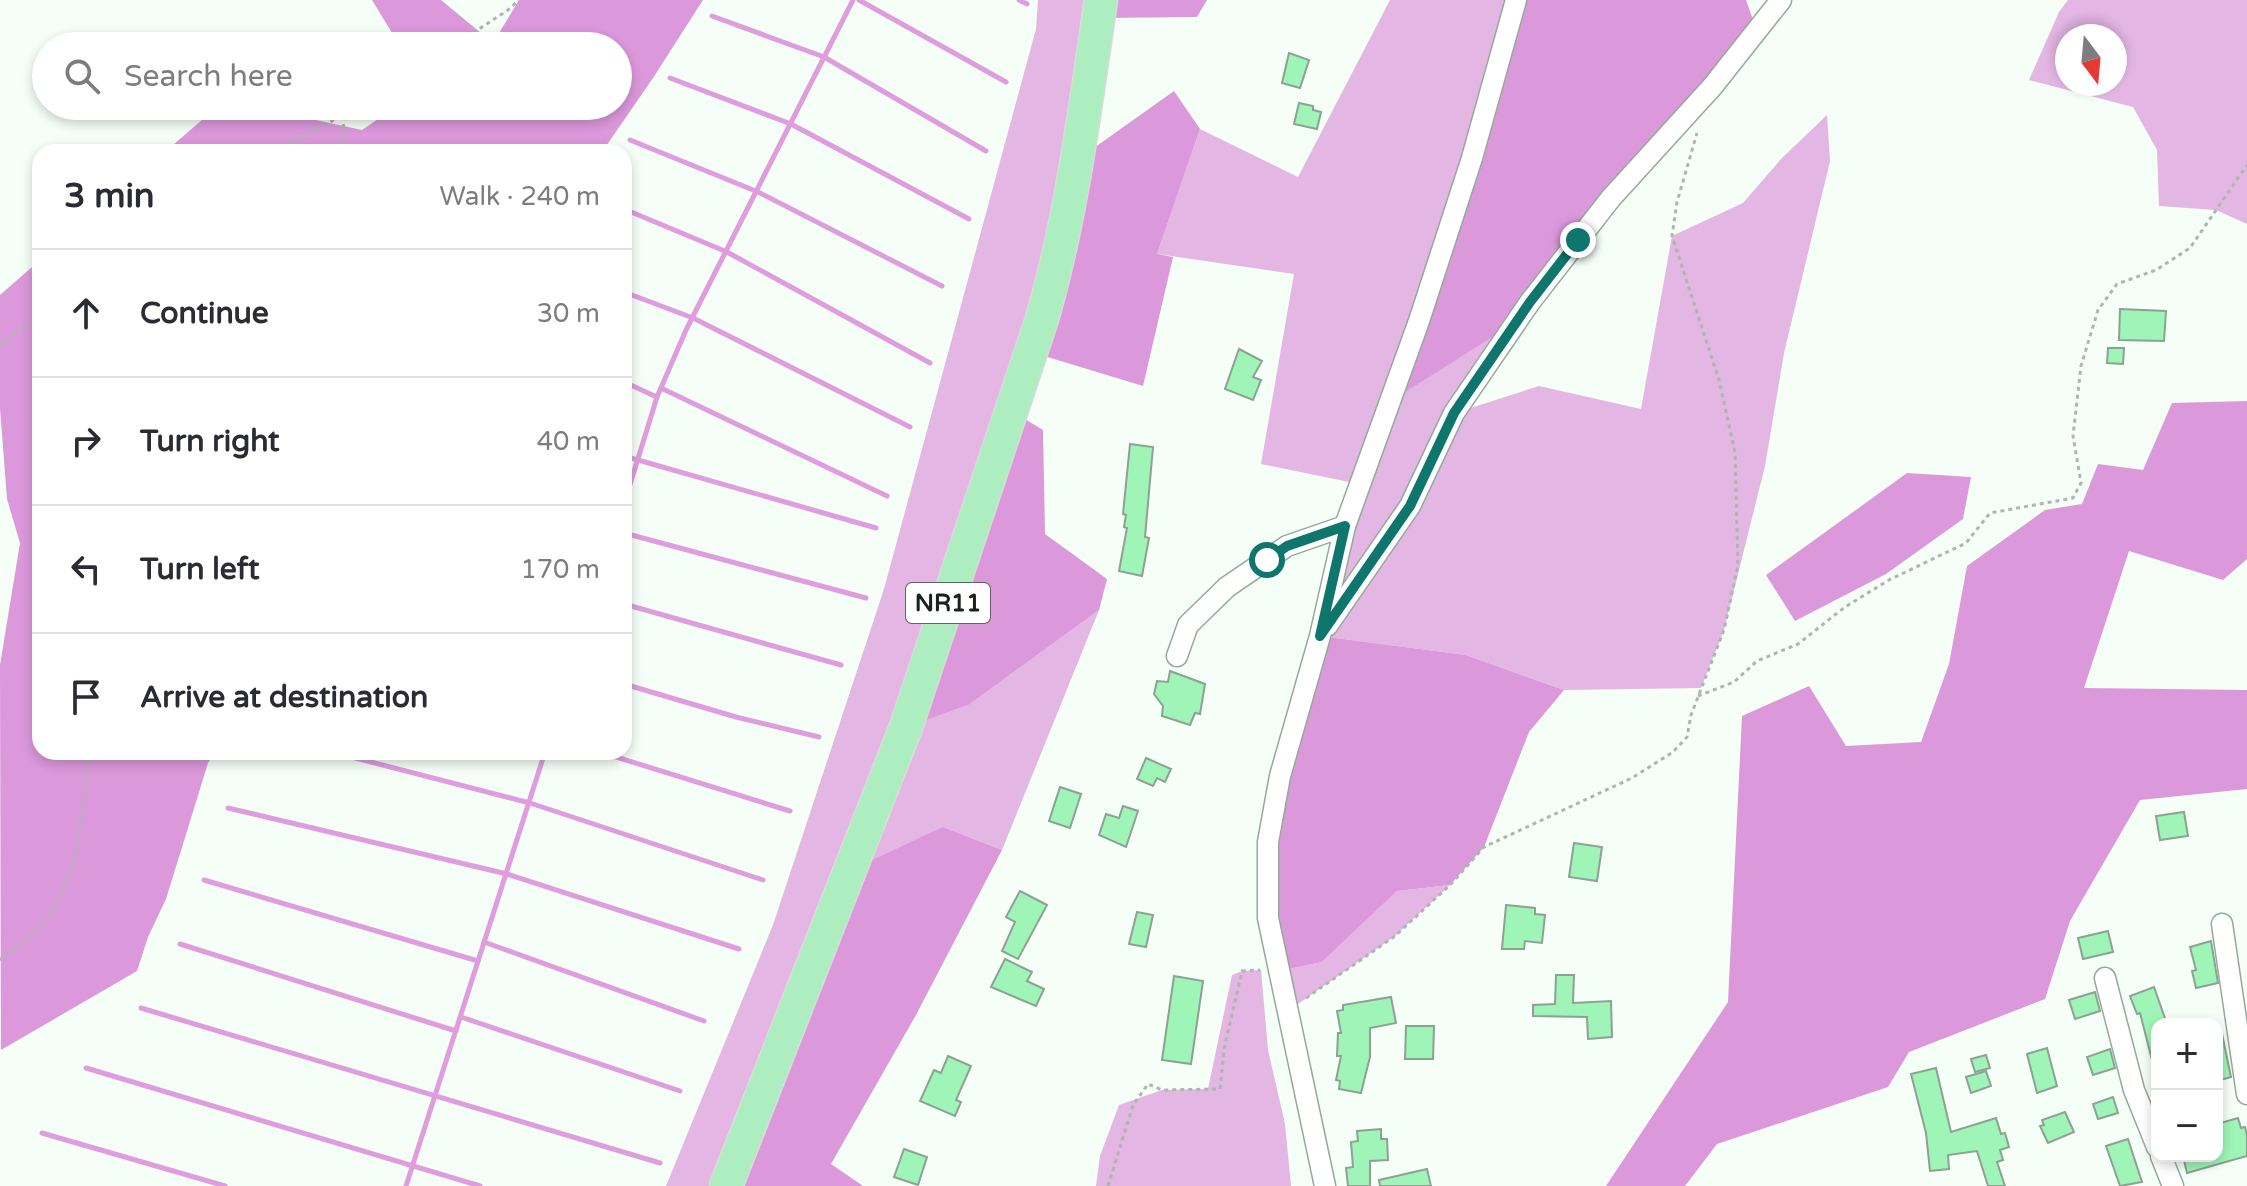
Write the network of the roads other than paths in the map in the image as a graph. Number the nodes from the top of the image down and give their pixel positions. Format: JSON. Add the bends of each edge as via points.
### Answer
{"nodes":[{"id":1,"x":1101,"y":0,"type":"edge"},
{"id":2,"x":1516,"y":0,"type":"edge"},
{"id":3,"x":1781,"y":0,"type":"edge"},
{"id":4,"x":1345,"y":526,"type":"junction"},
{"id":5,"x":1320,"y":636,"type":"junction"},
{"id":6,"x":1177,"y":656,"type":"dead end"},
{"id":7,"x":2222,"y":924,"type":"dead end"},
{"id":8,"x":2105,"y":978,"type":"dead end"},
{"id":9,"x":2247,"y":1094,"type":"edge"},
{"id":10,"x":2151,"y":1132,"type":"edge"},
{"id":11,"x":2163,"y":1162,"type":"edge"},
{"id":12,"x":726,"y":1186,"type":"edge"},
{"id":13,"x":1325,"y":1186,"type":"edge"},
{"id":14,"x":2173,"y":1186,"type":"edge"}],
"edges":[{"from":1,"to":12,"type":"highway","number":"NR11","via":[[1077,160],[1041,322],[906,727]]},
{"from":2,"to":4,"type":"street","via":[[1453,218]]},
{"from":3,"to":5,"type":"street","via":[[1712,87],[1611,198],[1530,302],[1454,413],[1410,506]]},
{"from":4,"to":5,"type":"street"},
{"from":4,"to":6,"type":"street","via":[[1287,546],[1227,587],[1188,625]]},
{"from":5,"to":13,"type":"street","via":[[1280,776],[1268,842],[1268,918]]},
{"from":7,"to":9,"type":"street"},
{"from":8,"to":10,"type":"street","via":[[2134,1090]]},
{"from":11,"to":14,"type":"street"}]}
